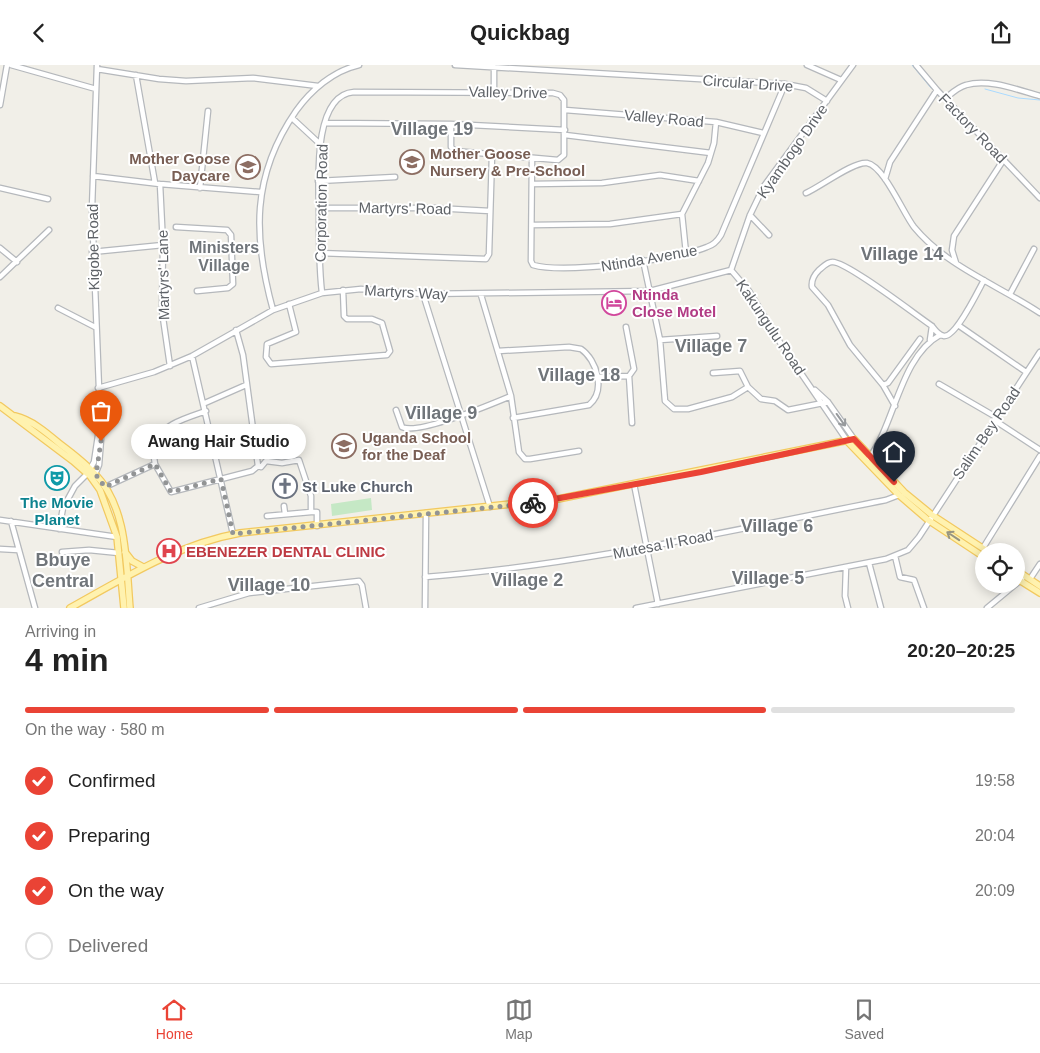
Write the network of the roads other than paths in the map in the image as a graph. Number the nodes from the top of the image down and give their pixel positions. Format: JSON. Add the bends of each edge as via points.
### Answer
{"nodes":[{"id":1,"x":9,"y":65,"type":"edge"},
{"id":2,"x":34,"y":65,"type":"edge"},
{"id":3,"x":359,"y":65,"type":"edge"},
{"id":4,"x":455,"y":65,"type":"edge"},
{"id":5,"x":548,"y":65,"type":"edge"},
{"id":6,"x":806,"y":65,"type":"edge"},
{"id":7,"x":916,"y":65,"type":"edge"},
{"id":8,"x":852,"y":66,"type":"edge"},
{"id":9,"x":97,"y":67,"type":"edge"},
{"id":10,"x":494,"y":67,"type":"junction"},
{"id":11,"x":32,"y":71,"type":"junction"},
{"id":12,"x":548,"y":71,"type":"junction"},
{"id":13,"x":136,"y":75,"type":"junction"},
{"id":14,"x":841,"y":80,"type":"junction"},
{"id":15,"x":785,"y":85,"type":"junction"},
{"id":16,"x":318,"y":86,"type":"junction"},
{"id":17,"x":96,"y":89,"type":"junction"},
{"id":18,"x":937,"y":89,"type":"junction"},
{"id":19,"x":349,"y":92,"type":"joint"},
{"id":20,"x":494,"y":92,"type":"junction"},
{"id":21,"x":1040,"y":96,"type":"edge"},
{"id":22,"x":0,"y":97,"type":"edge"},
{"id":23,"x":946,"y":98,"type":"junction"},
{"id":24,"x":827,"y":101,"type":"junction"},
{"id":25,"x":0,"y":105,"type":"edge"},
{"id":26,"x":565,"y":110,"type":"junction"},
{"id":27,"x":208,"y":111,"type":"dead end"},
{"id":28,"x":292,"y":117,"type":"junction"},
{"id":29,"x":716,"y":122,"type":"junction"},
{"id":30,"x":325,"y":123,"type":"junction"},
{"id":31,"x":451,"y":124,"type":"junction"},
{"id":32,"x":565,"y":133,"type":"junction"},
{"id":33,"x":763,"y":133,"type":"junction"},
{"id":34,"x":320,"y":144,"type":"junction"},
{"id":35,"x":711,"y":153,"type":"junction"},
{"id":36,"x":492,"y":155,"type":"junction"},
{"id":37,"x":532,"y":158,"type":"junction"},
{"id":38,"x":1004,"y":159,"type":"junction"},
{"id":39,"x":93,"y":176,"type":"junction"},
{"id":40,"x":396,"y":177,"type":"dead end"},
{"id":41,"x":885,"y":179,"type":"junction"},
{"id":42,"x":318,"y":181,"type":"junction"},
{"id":43,"x":698,"y":181,"type":"junction"},
{"id":44,"x":158,"y":184,"type":"junction"},
{"id":45,"x":532,"y":184,"type":"junction"},
{"id":46,"x":0,"y":188,"type":"edge"},
{"id":47,"x":200,"y":188,"type":"junction"},
{"id":48,"x":260,"y":192,"type":"junction"},
{"id":49,"x":806,"y":193,"type":"dead end"},
{"id":50,"x":1040,"y":198,"type":"edge"},
{"id":51,"x":48,"y":199,"type":"dead end"},
{"id":52,"x":319,"y":208,"type":"junction"},
{"id":53,"x":490,"y":211,"type":"junction"},
{"id":54,"x":682,"y":214,"type":"junction"},
{"id":55,"x":750,"y":215,"type":"junction"},
{"id":56,"x":532,"y":225,"type":"junction"},
{"id":57,"x":176,"y":227,"type":"dead end"},
{"id":58,"x":48,"y":230,"type":"dead end"},
{"id":59,"x":769,"y":235,"type":"dead end"},
{"id":60,"x":163,"y":245,"type":"junction"},
{"id":61,"x":260,"y":248,"type":"junction"},
{"id":62,"x":0,"y":249,"type":"edge"},
{"id":63,"x":232,"y":249,"type":"junction"},
{"id":64,"x":1034,"y":249,"type":"dead end"},
{"id":65,"x":92,"y":252,"type":"junction"},
{"id":66,"x":320,"y":253,"type":"junction"},
{"id":67,"x":686,"y":253,"type":"junction"},
{"id":68,"x":643,"y":260,"type":"junction"},
{"id":69,"x":17,"y":262,"type":"junction"},
{"id":70,"x":957,"y":264,"type":"junction"},
{"id":71,"x":731,"y":270,"type":"junction"},
{"id":72,"x":1,"y":275,"type":"edge"},
{"id":73,"x":984,"y":280,"type":"junction"},
{"id":74,"x":343,"y":290,"type":"junction"},
{"id":75,"x":197,"y":291,"type":"dead end"},
{"id":76,"x":650,"y":291,"type":"junction"},
{"id":77,"x":322,"y":293,"type":"junction"},
{"id":78,"x":423,"y":294,"type":"junction"},
{"id":79,"x":1010,"y":294,"type":"junction"},
{"id":80,"x":481,"y":295,"type":"junction"},
{"id":81,"x":289,"y":304,"type":"junction"},
{"id":82,"x":58,"y":308,"type":"dead end"},
{"id":83,"x":274,"y":310,"type":"junction"},
{"id":84,"x":1040,"y":313,"type":"edge"},
{"id":85,"x":958,"y":325,"type":"junction"},
{"id":86,"x":932,"y":326,"type":"junction"},
{"id":87,"x":95,"y":327,"type":"junction"},
{"id":88,"x":626,"y":327,"type":"dead end"},
{"id":89,"x":236,"y":330,"type":"junction"},
{"id":90,"x":940,"y":335,"type":"junction"},
{"id":91,"x":717,"y":337,"type":"dead end"},
{"id":92,"x":920,"y":339,"type":"dead end"},
{"id":93,"x":660,"y":340,"type":"junction"},
{"id":94,"x":930,"y":340,"type":"junction"},
{"id":95,"x":498,"y":351,"type":"junction"},
{"id":96,"x":1040,"y":352,"type":"edge"},
{"id":97,"x":192,"y":356,"type":"junction"},
{"id":98,"x":170,"y":365,"type":"junction"},
{"id":99,"x":1026,"y":372,"type":"junction"},
{"id":100,"x":713,"y":373,"type":"dead end"},
{"id":101,"x":629,"y":376,"type":"junction"},
{"id":102,"x":598,"y":377,"type":"junction"},
{"id":103,"x":939,"y":384,"type":"dead end"},
{"id":104,"x":246,"y":385,"type":"junction"},
{"id":105,"x":810,"y":385,"type":"junction"},
{"id":106,"x":882,"y":385,"type":"junction"},
{"id":107,"x":748,"y":387,"type":"junction"},
{"id":108,"x":98,"y":388,"type":"junction"},
{"id":109,"x":511,"y":396,"type":"junction"},
{"id":110,"x":828,"y":402,"type":"junction"},
{"id":111,"x":204,"y":403,"type":"junction"},
{"id":112,"x":0,"y":405,"type":"edge"},
{"id":113,"x":822,"y":405,"type":"junction"},
{"id":114,"x":895,"y":406,"type":"junction"},
{"id":115,"x":396,"y":410,"type":"dead end"},
{"id":116,"x":206,"y":411,"type":"junction"},
{"id":117,"x":460,"y":416,"type":"junction"},
{"id":118,"x":513,"y":418,"type":"junction"},
{"id":119,"x":995,"y":418,"type":"junction"},
{"id":120,"x":632,"y":423,"type":"dead end"},
{"id":121,"x":851,"y":440,"type":"junction"},
{"id":122,"x":1040,"y":450,"type":"edge"},
{"id":123,"x":579,"y":451,"type":"dead end"},
{"id":124,"x":870,"y":456,"type":"junction"},
{"id":125,"x":1040,"y":456,"type":"edge"},
{"id":126,"x":866,"y":461,"type":"junction"},
{"id":127,"x":155,"y":464,"type":"junction"},
{"id":128,"x":258,"y":466,"type":"junction"},
{"id":129,"x":91,"y":475,"type":"junction"},
{"id":130,"x":221,"y":479,"type":"junction"},
{"id":131,"x":634,"y":484,"type":"junction"},
{"id":132,"x":105,"y":487,"type":"junction"},
{"id":133,"x":901,"y":494,"type":"junction"},
{"id":134,"x":284,"y":506,"type":"dead end"},
{"id":135,"x":490,"y":507,"type":"junction"},
{"id":136,"x":310,"y":512,"type":"junction"},
{"id":137,"x":426,"y":513,"type":"junction"},
{"id":138,"x":285,"y":514,"type":"junction"},
{"id":139,"x":267,"y":516,"type":"dead end"},
{"id":140,"x":930,"y":517,"type":"junction"},
{"id":141,"x":0,"y":520,"type":"edge"},
{"id":142,"x":11,"y":521,"type":"junction"},
{"id":143,"x":317,"y":526,"type":"junction"},
{"id":144,"x":59,"y":529,"type":"junction"},
{"id":145,"x":233,"y":534,"type":"junction"},
{"id":146,"x":117,"y":537,"type":"junction"},
{"id":147,"x":989,"y":543,"type":"edge"},
{"id":148,"x":975,"y":544,"type":"edge"},
{"id":149,"x":648,"y":547,"type":"junction"},
{"id":150,"x":0,"y":549,"type":"edge"},
{"id":151,"x":18,"y":550,"type":"junction"},
{"id":152,"x":975,"y":550,"type":"edge"},
{"id":153,"x":62,"y":552,"type":"dead end"},
{"id":154,"x":122,"y":553,"type":"junction"},
{"id":155,"x":895,"y":556,"type":"junction"},
{"id":156,"x":869,"y":563,"type":"junction"},
{"id":157,"x":1040,"y":563,"type":"edge"},
{"id":158,"x":144,"y":567,"type":"junction"},
{"id":159,"x":846,"y":567,"type":"junction"},
{"id":160,"x":1025,"y":576,"type":"edge"},
{"id":161,"x":425,"y":577,"type":"junction"},
{"id":162,"x":125,"y":578,"type":"junction"},
{"id":163,"x":1025,"y":579,"type":"edge"},
{"id":164,"x":1025,"y":580,"type":"edge"},
{"id":165,"x":1040,"y":586,"type":"edge"},
{"id":166,"x":1005,"y":593,"type":"edge"},
{"id":167,"x":1040,"y":593,"type":"edge"},
{"id":168,"x":658,"y":604,"type":"junction"},
{"id":169,"x":34,"y":608,"type":"edge"},
{"id":170,"x":70,"y":608,"type":"edge"},
{"id":171,"x":124,"y":608,"type":"edge"},
{"id":172,"x":130,"y":608,"type":"edge"},
{"id":173,"x":199,"y":608,"type":"edge"},
{"id":174,"x":366,"y":608,"type":"edge"},
{"id":175,"x":424,"y":608,"type":"edge"},
{"id":176,"x":636,"y":608,"type":"edge"},
{"id":177,"x":848,"y":608,"type":"edge"},
{"id":178,"x":881,"y":608,"type":"edge"},
{"id":179,"x":924,"y":608,"type":"edge"},
{"id":180,"x":987,"y":608,"type":"edge"}],
"edges":[{"from":1,"to":11,"type":"street"},
{"from":1,"to":22,"type":"street"},
{"from":2,"to":11,"type":"street"},
{"from":3,"to":16,"type":"street","via":[[332,76]]},
{"from":4,"to":10,"type":"street","name":"Circular Drive"},
{"from":5,"to":12,"type":"street"},
{"from":6,"to":14,"type":"street"},
{"from":7,"to":18,"type":"street"},
{"from":8,"to":14,"type":"street","name":"Kyambogo Drive"},
{"from":9,"to":13,"type":"street"},
{"from":9,"to":17,"type":"street","name":"Kigobe Road"},
{"from":10,"to":12,"type":"street","name":"Circular Drive"},
{"from":10,"to":20,"type":"street"},
{"from":11,"to":17,"type":"street"},
{"from":12,"to":15,"type":"street","name":"Circular Drive"},
{"from":13,"to":16,"type":"street","via":[[186,81],[270,79]]},
{"from":13,"to":44,"type":"street","name":"Martyrs' Lane"},
{"from":14,"to":24,"type":"street","name":"Kyambogo Drive"},
{"from":15,"to":24,"type":"street","name":"Circular Drive","via":[[810,90]]},
{"from":15,"to":33,"type":"street","name":"Ntinda Avenue"},
{"from":16,"to":28,"type":"street"},
{"from":17,"to":39,"type":"street","name":"Kigobe Road"},
{"from":18,"to":23,"type":"street","name":"Factory Road"},
{"from":18,"to":41,"type":"street","name":"Factory Road","via":[[890,163]]},
{"from":19,"to":20,"type":"street","name":"Valley Drive"},
{"from":19,"to":30,"type":"street","name":"Corporation Road","via":[[333,104]]},
{"from":20,"to":26,"type":"street","name":"Valley Drive","via":[[553,93],[563,97]]},
{"from":21,"to":23,"type":"street","via":[[973,83],[964,85]]},
{"from":22,"to":25,"type":"street"},
{"from":23,"to":38,"type":"street","name":"Factory Road"},
{"from":24,"to":55,"type":"street","name":"Kyambogo Drive","via":[[770,176]]},
{"from":26,"to":29,"type":"street","name":"Valley Road"},
{"from":26,"to":32,"type":"street","name":"Valley Drive"},
{"from":27,"to":47,"type":"street"},
{"from":28,"to":34,"type":"street"},
{"from":28,"to":48,"type":"street","via":[[270,159]]},
{"from":29,"to":33,"type":"street","name":"Valley Road"},
{"from":29,"to":35,"type":"street"},
{"from":30,"to":31,"type":"street"},
{"from":30,"to":34,"type":"street","name":"Corporation Road"},
{"from":31,"to":32,"type":"street"},
{"from":31,"to":36,"type":"street","name":"Valley Drive","via":[[453,149]]},
{"from":32,"to":35,"type":"street"},
{"from":32,"to":37,"type":"street","name":"Valley Drive","via":[[561,159]]},
{"from":33,"to":67,"type":"street","name":"Ntinda Avenue","via":[[718,239],[707,248]]},
{"from":34,"to":42,"type":"street","name":"Corporation Road"},
{"from":35,"to":43,"type":"street"},
{"from":36,"to":37,"type":"street","name":"Valley Drive"},
{"from":36,"to":53,"type":"street"},
{"from":37,"to":45,"type":"street"},
{"from":38,"to":50,"type":"street","name":"Factory Road"},
{"from":38,"to":70,"type":"street","via":[[954,236],[952,250]]},
{"from":39,"to":44,"type":"street"},
{"from":39,"to":65,"type":"street","name":"Kigobe Road"},
{"from":40,"to":42,"type":"street"},
{"from":41,"to":49,"type":"street","via":[[872,165],[863,163]]},
{"from":41,"to":70,"type":"street","via":[[914,227]]},
{"from":42,"to":52,"type":"street","name":"Corporation Road"},
{"from":43,"to":45,"type":"street","via":[[666,175],[602,183]]},
{"from":43,"to":54,"type":"street"},
{"from":44,"to":47,"type":"street"},
{"from":44,"to":60,"type":"street","name":"Martyrs' Lane"},
{"from":45,"to":56,"type":"street"},
{"from":46,"to":51,"type":"street"},
{"from":47,"to":48,"type":"street"},
{"from":48,"to":61,"type":"street"},
{"from":52,"to":53,"type":"street","name":"Martyrs' Road","via":[[436,207]]},
{"from":52,"to":66,"type":"street","name":"Corporation Road"},
{"from":53,"to":66,"type":"street","via":[[490,254],[482,259]]},
{"from":54,"to":56,"type":"street","via":[[610,224]]},
{"from":54,"to":67,"type":"street"},
{"from":55,"to":59,"type":"street"},
{"from":55,"to":71,"type":"street","name":"Kyambogo Drive"},
{"from":56,"to":68,"type":"street","name":"Ntinda Avenue","via":[[531,261],[534,265],[574,268]]},
{"from":57,"to":63,"type":"street","via":[[226,230],[231,235]]},
{"from":58,"to":69,"type":"street"},
{"from":60,"to":65,"type":"street"},
{"from":60,"to":98,"type":"street","name":"Martyrs' Lane","via":[[162,311]]},
{"from":61,"to":63,"type":"street"},
{"from":61,"to":83,"type":"street"},
{"from":62,"to":69,"type":"street"},
{"from":63,"to":75,"type":"street","via":[[233,284],[228,288]]},
{"from":64,"to":79,"type":"street"},
{"from":65,"to":87,"type":"street","name":"Kigobe Road"},
{"from":66,"to":77,"type":"street","name":"Corporation Road"},
{"from":67,"to":68,"type":"street","name":"Ntinda Avenue"},
{"from":68,"to":76,"type":"street"},
{"from":69,"to":72,"type":"street"},
{"from":70,"to":73,"type":"street"},
{"from":71,"to":76,"type":"street","name":"Martyrs Way"},
{"from":71,"to":105,"type":"street","name":"Kakungulu Road","via":[[749,291],[781,345]]},
{"from":73,"to":79,"type":"street"},
{"from":73,"to":85,"type":"street"},
{"from":74,"to":77,"type":"street","name":"Martyrs Way"},
{"from":74,"to":78,"type":"street","name":"Martyrs Way"},
{"from":74,"to":81,"type":"street","via":[[344,316],[347,319],[372,319],[382,323],[390,351],[387,355],[271,364],[266,357],[267,344],[296,332]]},
{"from":76,"to":80,"type":"street","name":"Martyrs Way"},
{"from":76,"to":93,"type":"street"},
{"from":77,"to":81,"type":"street","name":"Martyrs Way"},
{"from":78,"to":80,"type":"street","name":"Martyrs Way"},
{"from":78,"to":117,"type":"street"},
{"from":79,"to":84,"type":"street"},
{"from":80,"to":95,"type":"street"},
{"from":81,"to":83,"type":"street","name":"Martyrs Way"},
{"from":82,"to":87,"type":"street"},
{"from":83,"to":89,"type":"street","name":"Martyrs Way"},
{"from":85,"to":90,"type":"street","via":[[950,335]]},
{"from":85,"to":99,"type":"street"},
{"from":86,"to":90,"type":"street"},
{"from":86,"to":94,"type":"street"},
{"from":86,"to":106,"type":"street","via":[[837,262],[827,263],[818,272],[812,287],[828,305],[850,345]]},
{"from":87,"to":108,"type":"street","name":"Kigobe Road"},
{"from":88,"to":101,"type":"street","via":[[634,369]]},
{"from":89,"to":97,"type":"street","name":"Martyrs Way"},
{"from":89,"to":104,"type":"street"},
{"from":90,"to":94,"type":"street"},
{"from":91,"to":93,"type":"street"},
{"from":92,"to":106,"type":"street","via":[[888,383]]},
{"from":93,"to":107,"type":"street","via":[[665,401],[674,409],[688,409],[732,397]]},
{"from":94,"to":114,"type":"street","via":[[910,369]]},
{"from":95,"to":102,"type":"street","via":[[581,349]]},
{"from":95,"to":109,"type":"street"},
{"from":96,"to":99,"type":"street","name":"Salim Bey Road"},
{"from":97,"to":98,"type":"street","name":"Martyrs Way"},
{"from":97,"to":111,"type":"street"},
{"from":98,"to":108,"type":"street","name":"Martyrs Way"},
{"from":99,"to":119,"type":"street","name":"Salim Bey Road"},
{"from":100,"to":107,"type":"street","via":[[740,371]]},
{"from":101,"to":102,"type":"street"},
{"from":101,"to":120,"type":"street"},
{"from":102,"to":118,"type":"street","via":[[594,401],[589,405]]},
{"from":103,"to":119,"type":"street"},
{"from":104,"to":111,"type":"street"},
{"from":104,"to":128,"type":"street"},
{"from":105,"to":110,"type":"street","name":"Kakungulu Road"},
{"from":105,"to":113,"type":"street","name":"Kakungulu Road"},
{"from":106,"to":114,"type":"street"},
{"from":107,"to":113,"type":"street","via":[[761,399],[775,401],[788,411]]},
{"from":108,"to":129,"type":"street","name":"Kigobe Road","via":[[99,429]]},
{"from":109,"to":117,"type":"street"},
{"from":109,"to":118,"type":"street"},
{"from":110,"to":113,"type":"street"},
{"from":110,"to":121,"type":"street","name":"Kakungulu Road","one_way":true},
{"from":111,"to":116,"type":"street"},
{"from":112,"to":129,"type":"main road"},
{"from":113,"to":121,"type":"street","name":"Kakungulu Road"},
{"from":114,"to":124,"type":"street"},
{"from":115,"to":117,"type":"street","via":[[405,429]]},
{"from":116,"to":127,"type":"street","via":[[182,419],[162,431],[152,444]]},
{"from":116,"to":130,"type":"street"},
{"from":117,"to":135,"type":"street"},
{"from":118,"to":123,"type":"street","via":[[519,451],[524,459]]},
{"from":119,"to":122,"type":"street"},
{"from":119,"to":140,"type":"street","name":"Salim Bey Road"},
{"from":121,"to":124,"type":"main road","name":"Kakungulu Road"},
{"from":121,"to":126,"type":"main road","name":"Kakungulu Road"},
{"from":121,"to":131,"type":"main road"},
{"from":124,"to":126,"type":"street"},
{"from":124,"to":133,"type":"main road","name":"Kakungulu Road"},
{"from":125,"to":147,"type":"street"},
{"from":126,"to":133,"type":"main road","name":"Kakungulu Road"},
{"from":127,"to":130,"type":"street","via":[[171,492]]},
{"from":127,"to":132,"type":"street"},
{"from":128,"to":130,"type":"street","via":[[252,471]]},
{"from":128,"to":136,"type":"street","via":[[266,461],[299,460],[311,496]]},
{"from":129,"to":132,"type":"main road"},
{"from":129,"to":144,"type":"street","via":[[75,486],[63,508]]},
{"from":129,"to":146,"type":"main road","via":[[105,501]]},
{"from":130,"to":145,"type":"street"},
{"from":131,"to":135,"type":"main road","via":[[558,499]]},
{"from":131,"to":149,"type":"street"},
{"from":132,"to":154,"type":"main road","via":[[117,515]]},
{"from":133,"to":140,"type":"main road"},
{"from":133,"to":149,"type":"street","name":"Mutesa II Road","via":[[886,500]]},
{"from":134,"to":138,"type":"street"},
{"from":135,"to":137,"type":"main road"},
{"from":136,"to":138,"type":"street"},
{"from":136,"to":143,"type":"street","via":[[316,512]]},
{"from":137,"to":143,"type":"main road"},
{"from":137,"to":161,"type":"street"},
{"from":138,"to":139,"type":"street"},
{"from":140,"to":148,"type":"main road"},
{"from":152,"to":140,"type":"main road","one_way":true},
{"from":140,"to":155,"type":"street","name":"Salim Bey Road","via":[[912,545]]},
{"from":141,"to":142,"type":"street"},
{"from":142,"to":144,"type":"street"},
{"from":142,"to":151,"type":"street"},
{"from":143,"to":145,"type":"main road"},
{"from":144,"to":146,"type":"street"},
{"from":145,"to":158,"type":"main road","via":[[190,546]]},
{"from":146,"to":154,"type":"main road"},
{"from":149,"to":161,"type":"street","name":"Mutesa II Road","via":[[522,568]]},
{"from":149,"to":168,"type":"street"},
{"from":150,"to":151,"type":"street"},
{"from":151,"to":169,"type":"street"},
{"from":153,"to":154,"type":"street"},
{"from":154,"to":158,"type":"main road"},
{"from":154,"to":162,"type":"main road"},
{"from":155,"to":156,"type":"street"},
{"from":155,"to":179,"type":"street","via":[[900,577],[914,580]]},
{"from":156,"to":159,"type":"street"},
{"from":156,"to":178,"type":"street"},
{"from":157,"to":160,"type":"street"},
{"from":158,"to":162,"type":"main road"},
{"from":159,"to":168,"type":"street"},
{"from":159,"to":177,"type":"street"},
{"from":161,"to":175,"type":"street"},
{"from":162,"to":170,"type":"main road"},
{"from":162,"to":171,"type":"main road"},
{"from":162,"to":172,"type":"main road"},
{"from":163,"to":165,"type":"main road"},
{"from":164,"to":167,"type":"main road"},
{"from":166,"to":180,"type":"street"},
{"from":168,"to":176,"type":"street"},
{"from":173,"to":174,"type":"street","via":[[249,593],[359,581]]}]}
